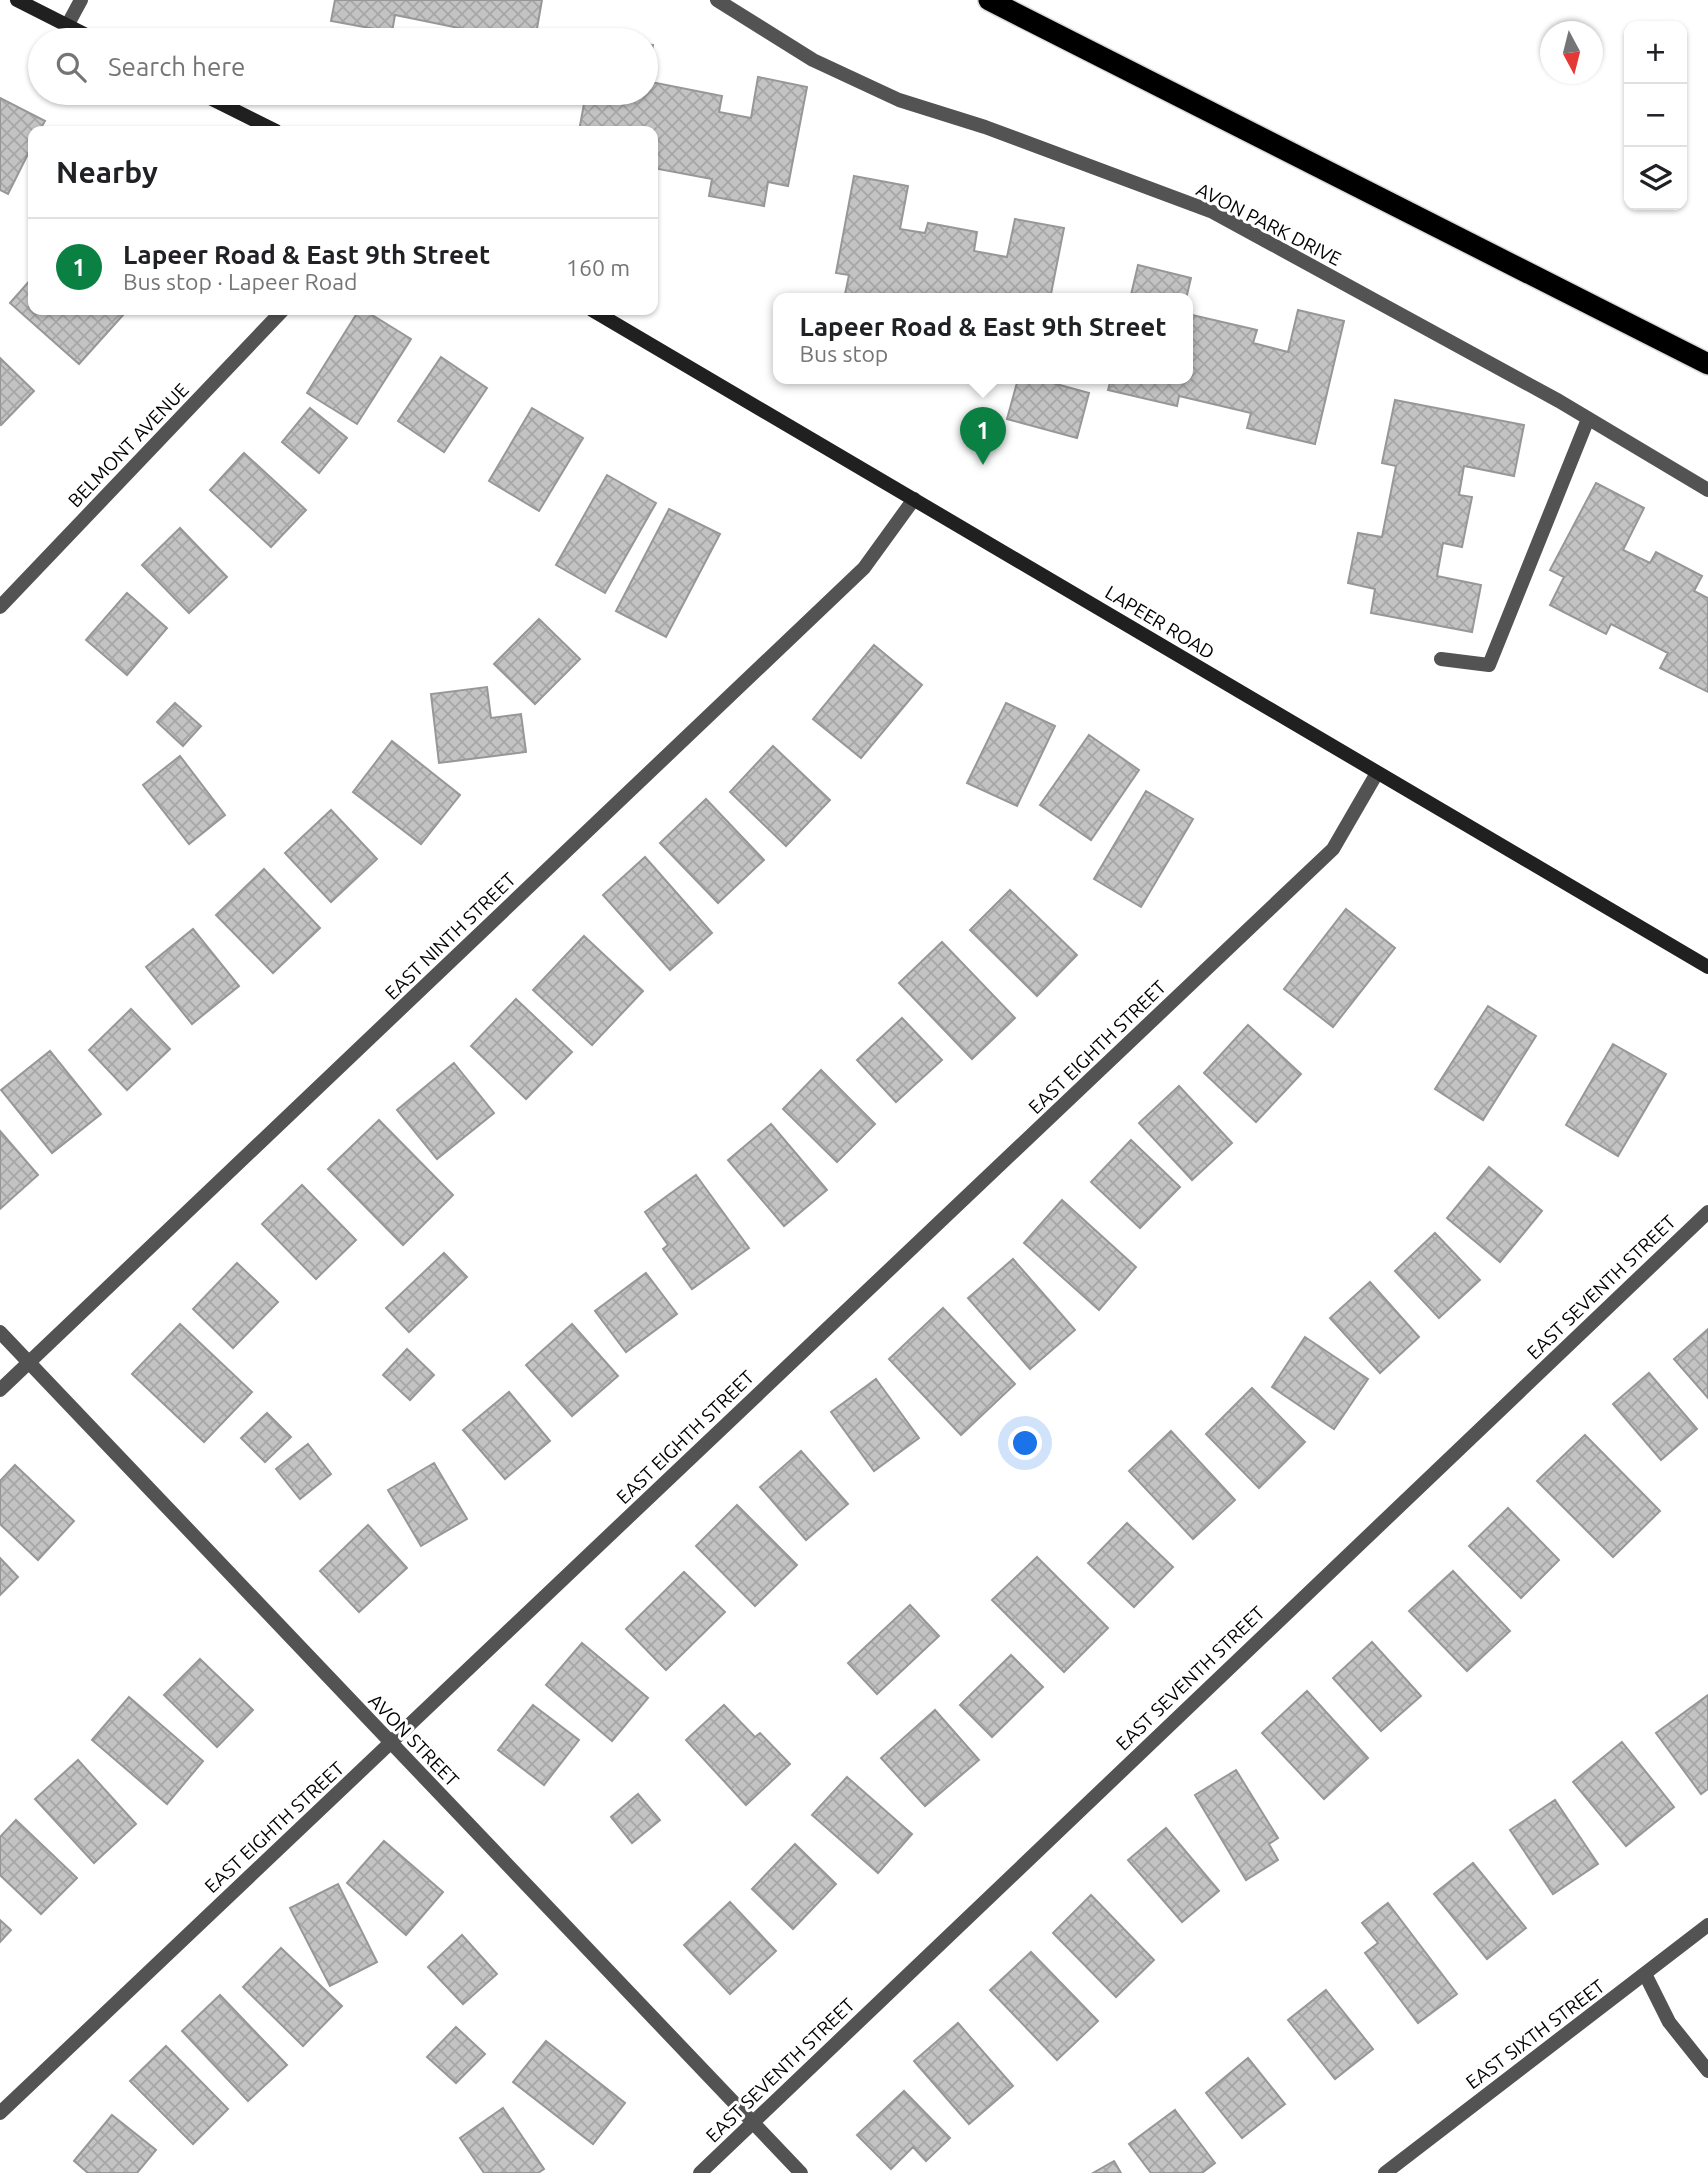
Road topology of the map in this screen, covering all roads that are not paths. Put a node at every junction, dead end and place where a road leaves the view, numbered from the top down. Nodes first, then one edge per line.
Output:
1 (17, 0) edge
2 (81, 0) edge
3 (718, 0) edge
4 (989, 0) edge
5 (67, 26) junction
6 (71, 28) edge
7 (224, 105) edge
8 (266, 126) edge
9 (278, 315) edge
10 (601, 315) edge
11 (1708, 364) edge
12 (1588, 419) junction
13 (1708, 490) edge
14 (914, 499) junction
15 (0, 607) edge
16 (1441, 659) dead end
17 (1377, 773) junction
18 (1708, 967) edge
19 (1708, 1212) edge
20 (0, 1332) edge
21 (29, 1363) junction
22 (0, 1390) edge
23 (391, 1743) junction
24 (1708, 1925) edge
25 (1644, 1974) junction
26 (1708, 2071) edge
27 (0, 2113) edge
28 (752, 2123) junction
29 (700, 2173) edge
30 (801, 2173) edge
31 (1385, 2173) edge

1 - 5 main road
2 - 5 street
3 - 12 street, AVON PARK DRIVE
4 - 11 highway
5 - 6 main road
7 - 8 main road
9 - 15 street, BELMONT AVENUE
10 - 14 main road, LAPEER ROAD
12 - 13 street, AVON PARK DRIVE
12 - 16 street
14 - 17 main road, LAPEER ROAD
14 - 21 street, EAST NINTH STREET
17 - 18 main road, LAPEER ROAD
17 - 23 street, EAST EIGHTH STREET
19 - 28 street, EAST SEVENTH STREET
20 - 21 street, AVON STREET
21 - 22 street, EAST NINTH STREET
21 - 23 street, AVON STREET
23 - 27 street, EAST EIGHTH STREET
23 - 28 street, AVON STREET
24 - 25 street, EAST SIXTH STREET
25 - 26 street
25 - 31 street, EAST SIXTH STREET
28 - 29 street, EAST SEVENTH STREET
28 - 30 street, AVON STREET

